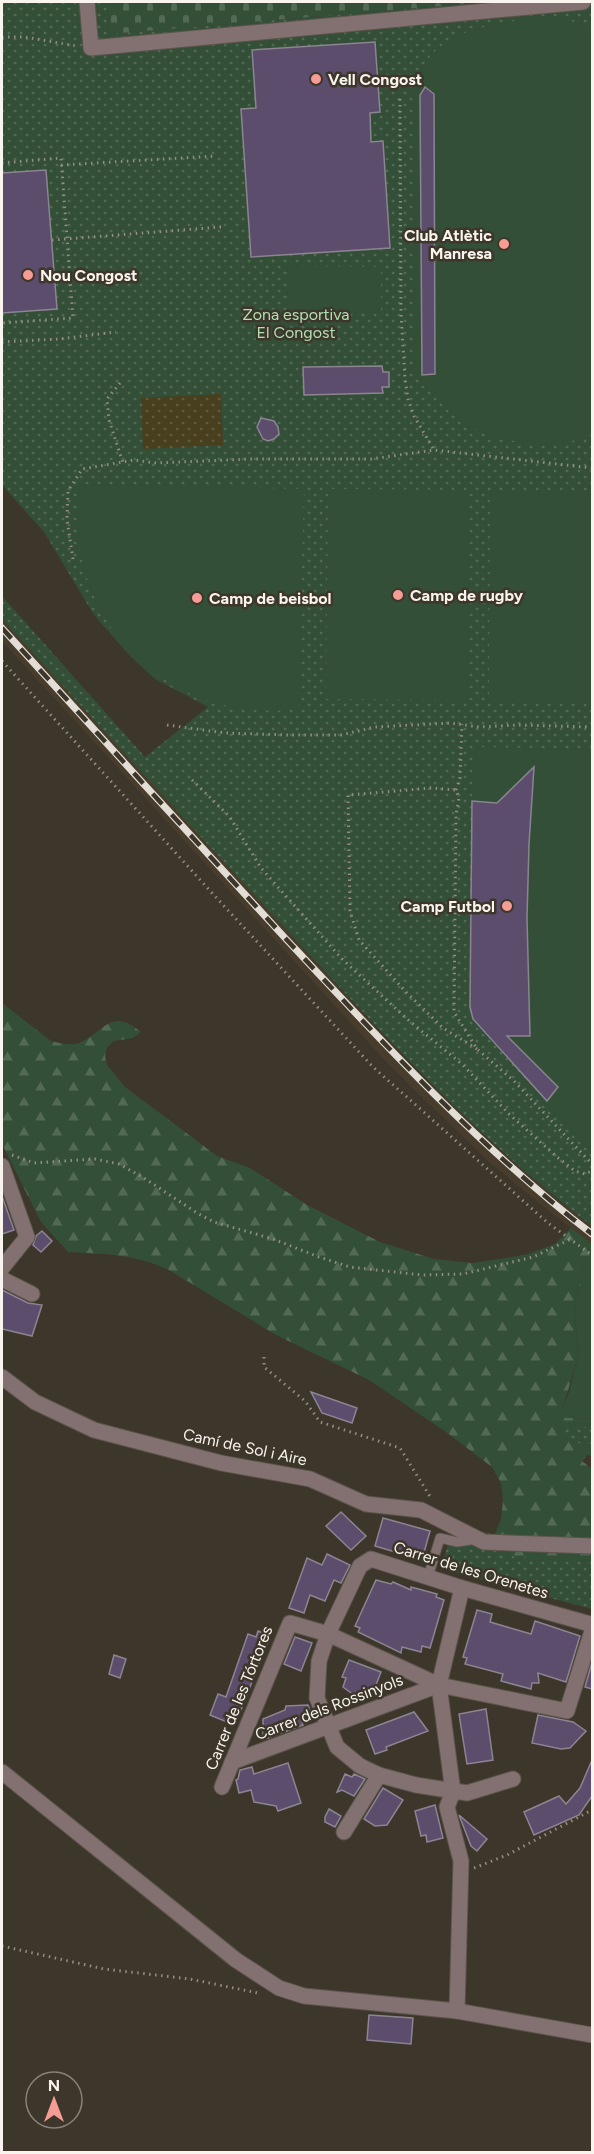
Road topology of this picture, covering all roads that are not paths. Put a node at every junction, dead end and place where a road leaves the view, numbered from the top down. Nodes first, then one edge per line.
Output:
1 (87, 2) edge
2 (583, 2) edge
3 (2, 1166) edge
4 (2, 1268) edge
5 (2, 1279) edge
6 (32, 1294) dead end
7 (2, 1377) edge
8 (479, 1539) junction
9 (592, 1546) edge
10 (428, 1577) junction
11 (462, 1588) junction
12 (592, 1630) edge
13 (328, 1634) junction
14 (439, 1685) junction
15 (328, 1726) junction
16 (232, 1762) junction
17 (2, 1772) edge
18 (379, 1775) junction
19 (513, 1779) dead end
20 (222, 1787) dead end
21 (453, 1792) junction
22 (344, 1832) dead end
23 (457, 2011) junction
24 (592, 2035) edge

1 - 2 street
3 - 4 street
5 - 6 street
7 - 8 street, Camí de Sol i Aire
8 - 9 street, Camí de Sol i Aire
8 - 10 lane
10 - 11 street, Carrer de les Orenetes
10 - 13 street, Carrer de les Orenetes
11 - 12 street, Carrer de les Orenetes
11 - 14 street
12 - 14 street, Carrer de les Orenetes
13 - 14 street
13 - 15 street, Carrer de les Orenetes
13 - 16 street, Carrer de les Tórtores
14 - 15 street, Carrer dels Rossinyols
14 - 21 street
15 - 16 street, Carrer dels Rossinyols
15 - 18 street, Carrer de les Orenetes
16 - 20 street, Carrer de les Tórtores
17 - 23 street
18 - 21 street, Carrer de les Orenetes
18 - 22 street
19 - 21 street, Carrer de les Orenetes
21 - 23 street
23 - 24 street

